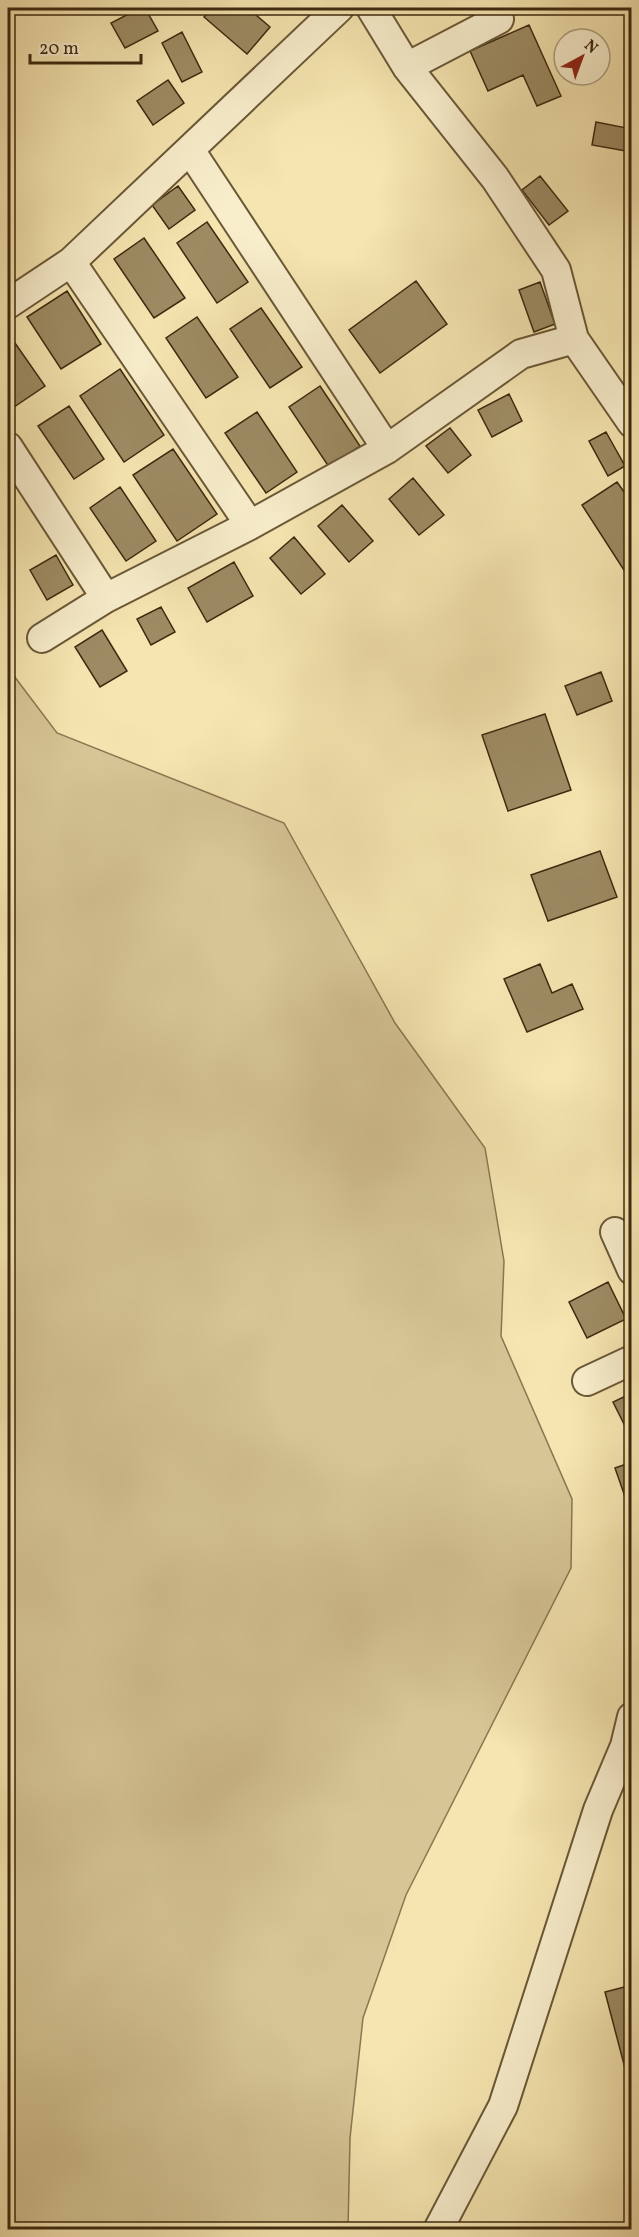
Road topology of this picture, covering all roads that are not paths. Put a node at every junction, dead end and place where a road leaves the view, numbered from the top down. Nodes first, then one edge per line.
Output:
1 (339, 8) edge
2 (371, 8) edge
3 (499, 19) dead end
4 (406, 67) junction
5 (190, 150) junction
6 (71, 262) junction
7 (8, 304) edge
8 (574, 339) junction
9 (632, 423) edge
10 (8, 447) edge
11 (387, 449) junction
12 (250, 525) junction
13 (106, 598) junction
14 (42, 638) dead end
15 (615, 1232) dead end
16 (632, 1270) edge
17 (632, 1360) edge
18 (587, 1381) dead end
19 (632, 1717) edge
20 (438, 2229) edge

1 - 5 street
2 - 4 street
3 - 4 street
4 - 8 street
5 - 6 street
5 - 11 street
6 - 7 street
6 - 12 street
8 - 9 street
8 - 11 street
10 - 13 street
11 - 12 street
12 - 13 street
13 - 14 street
15 - 16 street
17 - 18 street
19 - 20 street

